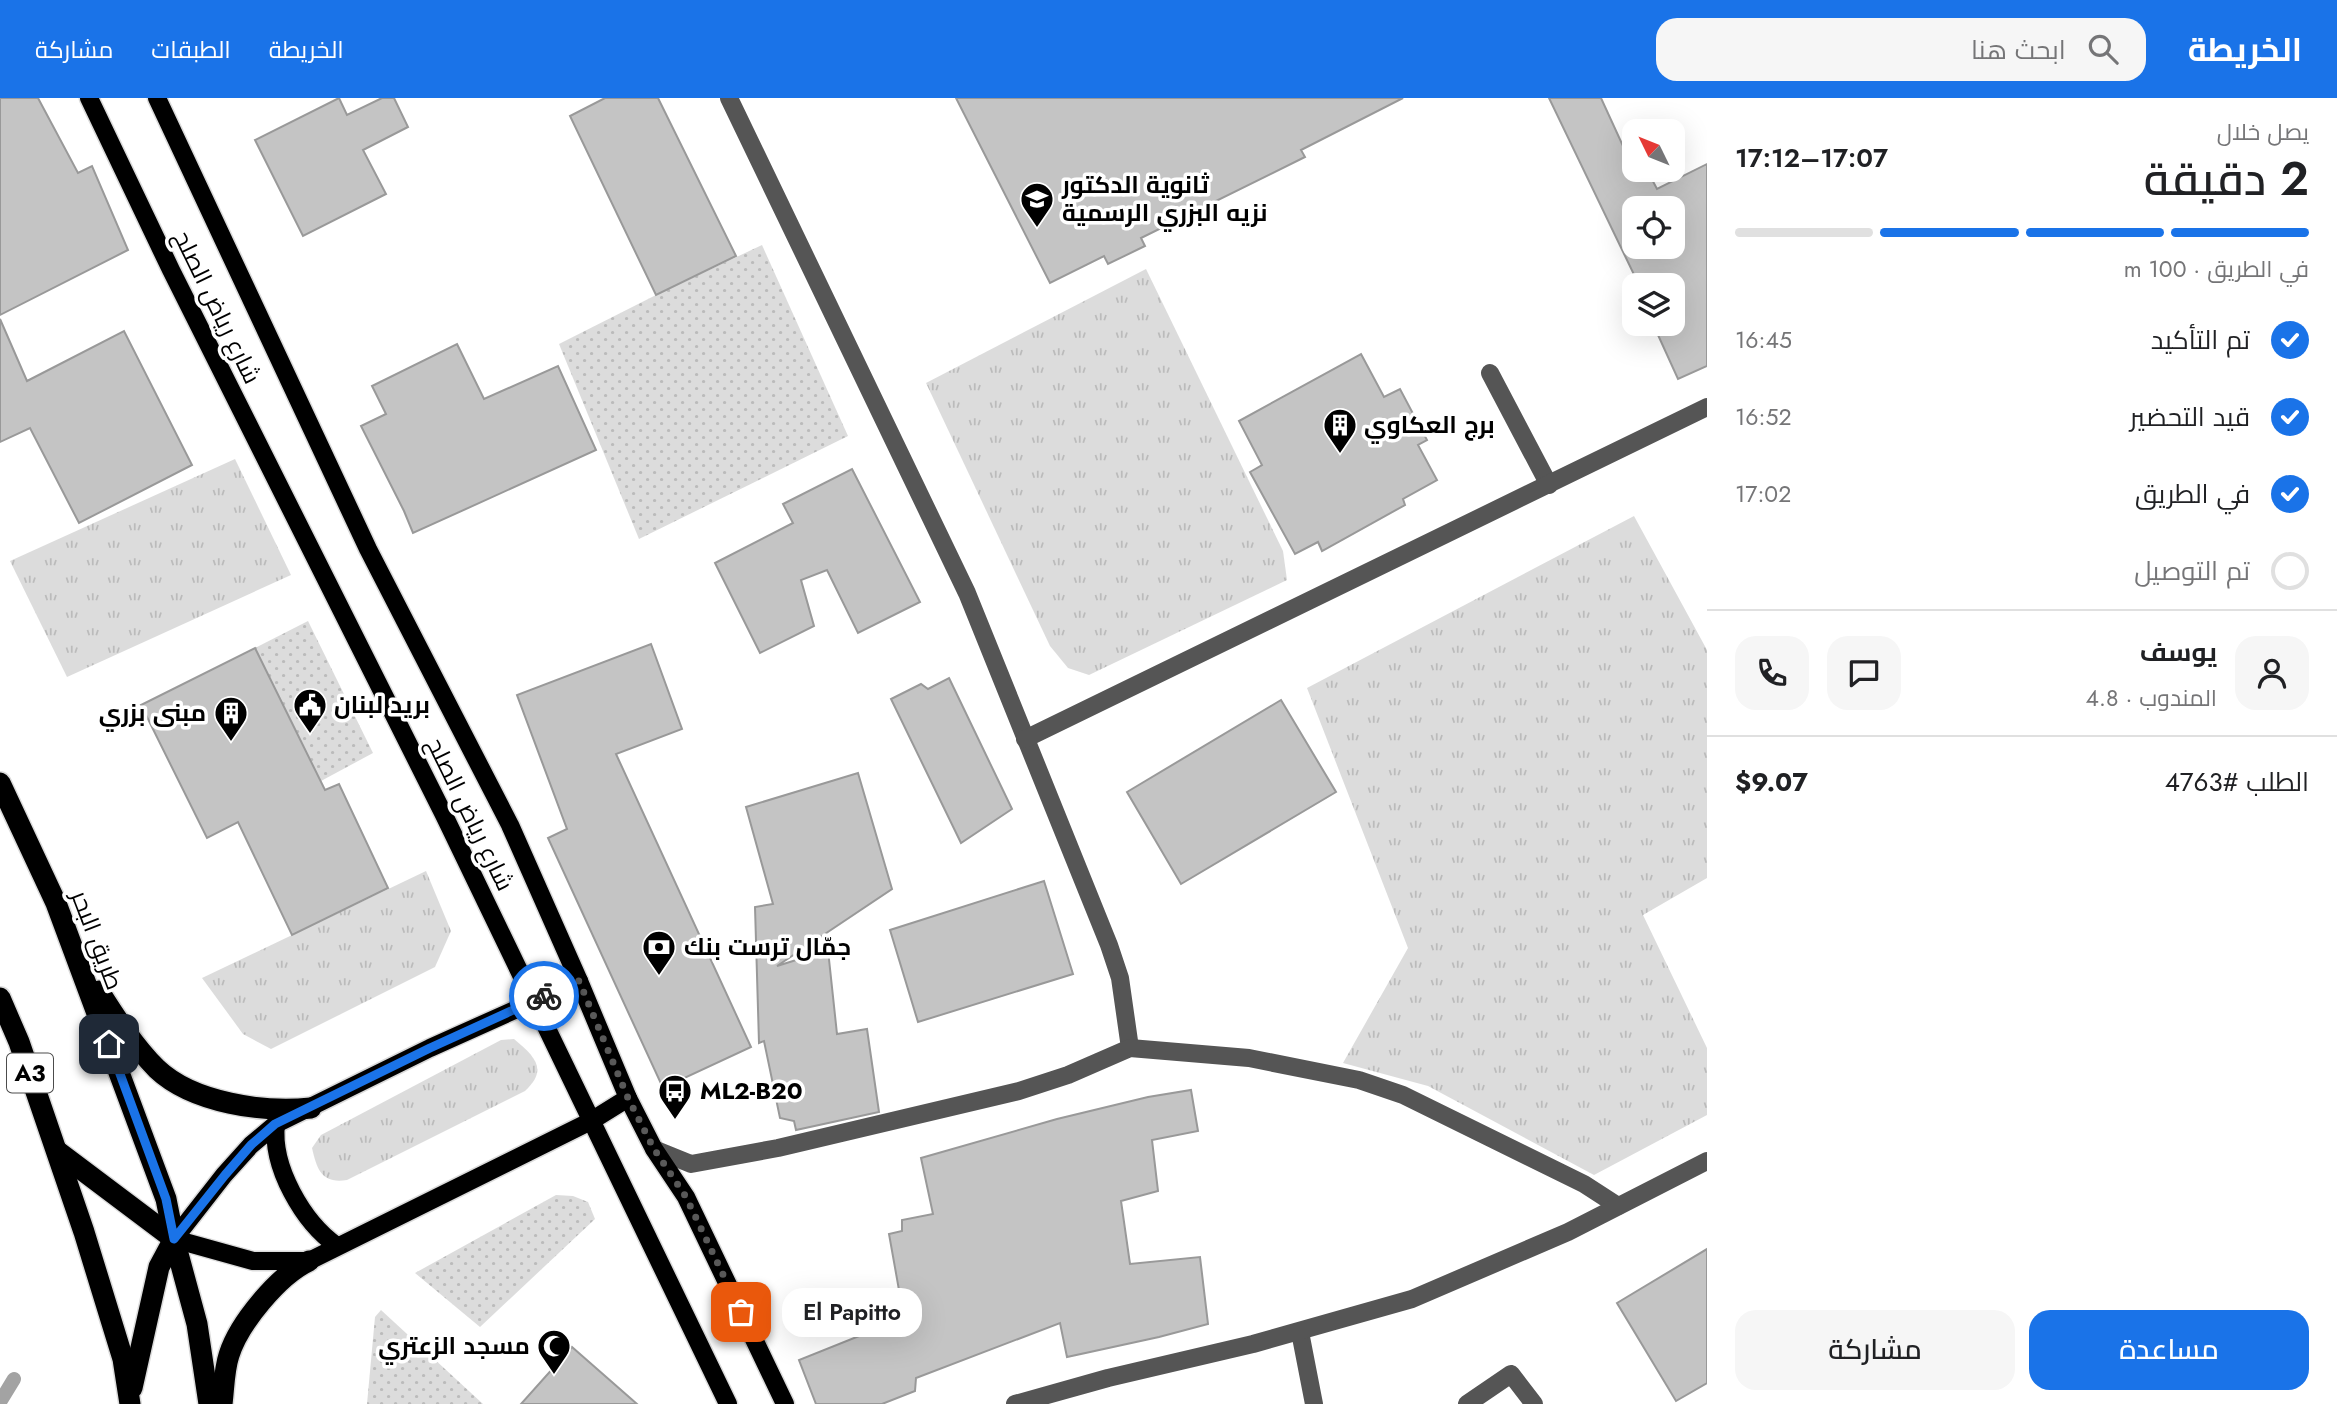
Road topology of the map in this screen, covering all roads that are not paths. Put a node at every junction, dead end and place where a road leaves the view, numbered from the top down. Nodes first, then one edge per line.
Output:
1 (89, 98) edge
2 (157, 98) edge
3 (729, 98) edge
4 (1490, 373) dead end
5 (1707, 407) edge
6 (1549, 485) junction
7 (1025, 739) junction
8 (0, 783) edge
9 (72, 946) junction
10 (579, 981) junction
11 (0, 998) edge
12 (533, 1000) junction
13 (1130, 1048) junction
14 (628, 1098) junction
15 (311, 1108) junction
16 (591, 1121) junction
17 (275, 1124) junction
18 (654, 1149) junction
19 (56, 1150) junction
20 (1707, 1161) edge
21 (1618, 1206) junction
22 (174, 1239) junction
23 (337, 1247) junction
24 (309, 1261) junction
25 (1300, 1332) junction
26 (130, 1402) edge
27 (209, 1404) edge
28 (222, 1404) edge
29 (728, 1404) edge
30 (785, 1404) edge
31 (1015, 1404) edge
32 (1314, 1404) edge
33 (1467, 1404) edge
34 (1534, 1404) edge

1 - 12 main road, شارع رياض الصلح
2 - 10 main road, شارع رياض الصلح
3 - 7 street
4 - 6 street
5 - 6 street
6 - 7 street
7 - 13 street
8 - 9 highway, طريق البحر
9 - 15 highway
9 - 22 highway, طريق البحر
10 - 12 main road
10 - 14 main road, شارع رياض الصلح
11 - 19 highway, A3
12 - 15 main road
12 - 16 main road, شارع رياض الصلح
13 - 18 street
13 - 21 street
14 - 16 main road
14 - 18 main road, شارع رياض الصلح
15 - 17 main road
16 - 23 main road
16 - 29 main road, شارع رياض الصلح
17 - 22 main road
17 - 23 main road
18 - 30 main road, شارع رياض الصلح
19 - 22 highway
19 - 26 highway, A3
20 - 21 street
21 - 25 street
22 - 24 main road
22 - 26 highway
22 - 27 highway, طريق البحر
23 - 24 main road
24 - 28 highway
25 - 31 street
25 - 32 street
33 - 34 street

